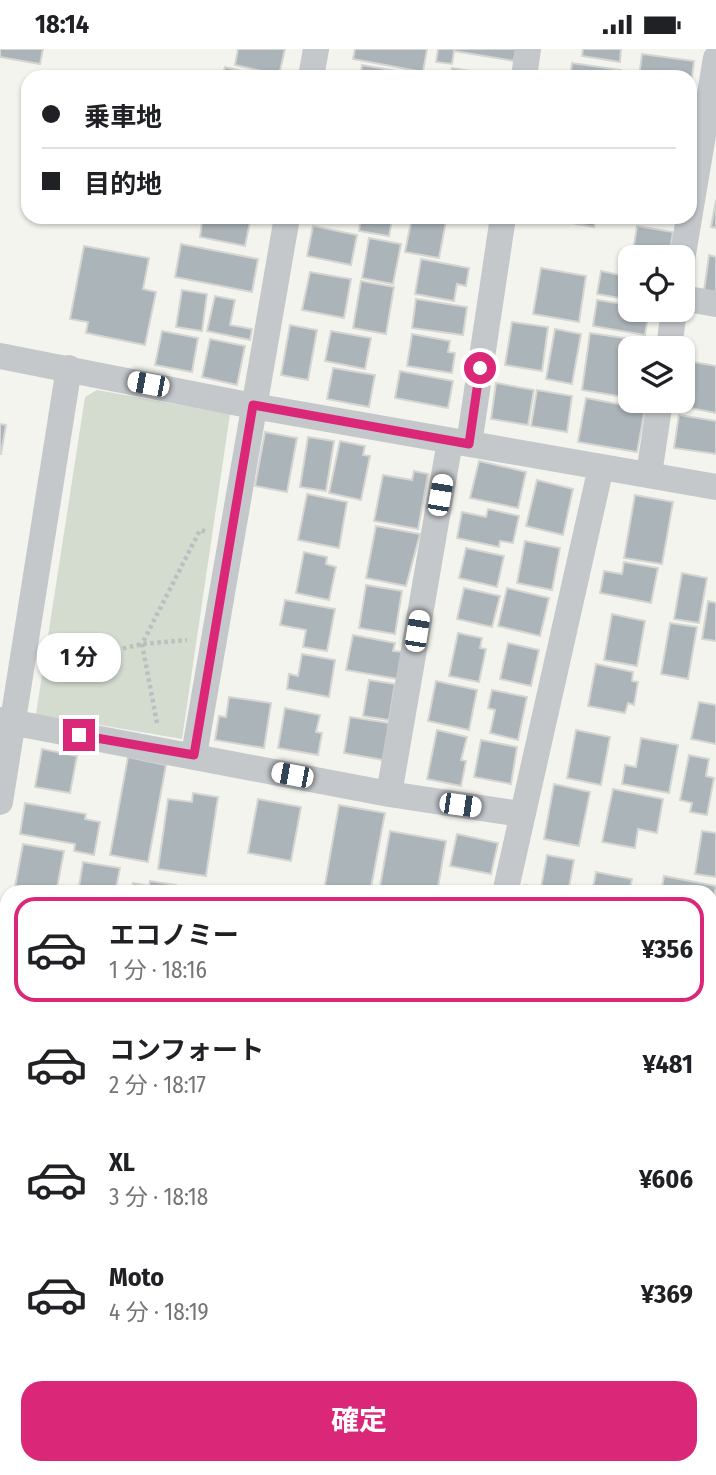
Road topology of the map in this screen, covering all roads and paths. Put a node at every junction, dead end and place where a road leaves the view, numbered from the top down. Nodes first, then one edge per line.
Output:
1 (316, 49) edge
2 (528, 49) edge
3 (716, 58) edge
4 (312, 70) edge
5 (525, 70) edge
6 (708, 152) edge
7 (697, 198) edge
8 (285, 224) edge
9 (502, 224) edge
10 (691, 224) edge
11 (686, 245) edge
12 (695, 300) edge
13 (716, 304) edge
14 (0, 356) edge
15 (69, 368) junction
16 (253, 405) junction
17 (658, 413) edge
18 (459, 442) junction
19 (601, 467) junction
20 (649, 474) junction
21 (716, 487) edge
22 (230, 539) junction
23 (214, 638) junction
24 (142, 643) junction
25 (37, 669) dead end
26 (7, 722) edge
27 (155, 748) junction
28 (194, 755) junction
29 (389, 794) junction
30 (0, 803) edge
31 (521, 814) junction
32 (507, 885) edge

1 - 4 street
2 - 5 street
3 - 6 street
6 - 7 street
8 - 16 street
9 - 18 street
10 - 11 street
12 - 13 street
14 - 15 street
15 - 16 street
15 - 26 street
16 - 18 street
16 - 22 street
17 - 20 street
18 - 19 street
18 - 29 street
19 - 20 street
19 - 31 street
20 - 21 street
22 - 23 street
22 - 24 path
23 - 24 path
23 - 28 street
24 - 25 path
24 - 27 path
26 - 27 street
26 - 30 street
27 - 28 street
28 - 29 street
29 - 31 street
31 - 32 street

